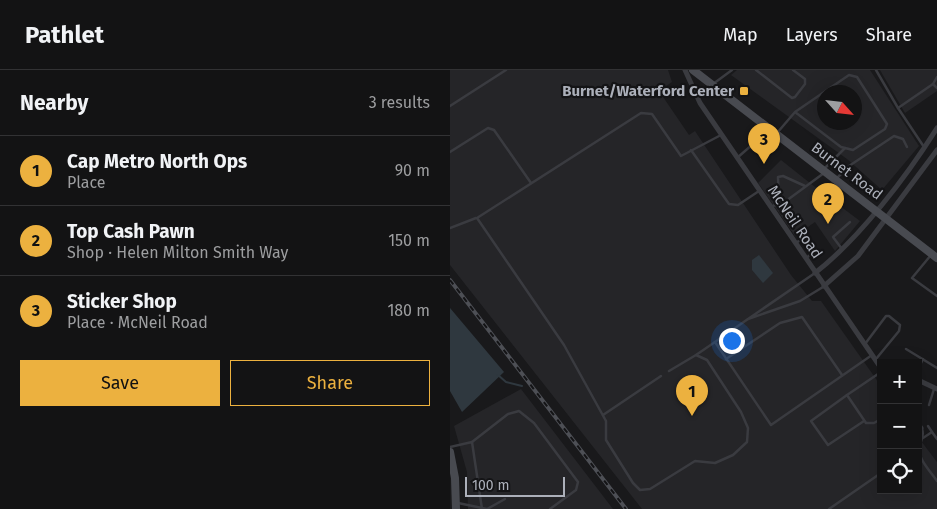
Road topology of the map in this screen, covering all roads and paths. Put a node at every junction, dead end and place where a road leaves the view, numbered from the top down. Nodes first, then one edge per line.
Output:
1 (506, 70) edge
2 (685, 70) edge
3 (693, 70) edge
4 (732, 70) edge
5 (756, 70) edge
6 (792, 70) edge
7 (876, 70) edge
8 (937, 77) edge
9 (711, 84) junction
10 (934, 84) junction
11 (937, 88) edge
12 (450, 106) edge
13 (898, 108) junction
14 (795, 112) junction
15 (937, 128) edge
16 (773, 132) junction
17 (721, 135) junction
18 (907, 147) dead end
19 (924, 147) junction
20 (845, 148) junction
21 (691, 150) junction
22 (937, 150) edge
23 (450, 152) edge
24 (736, 158) junction
25 (824, 171) junction
26 (836, 180) junction
27 (531, 184) junction
28 (805, 186) junction
29 (759, 191) junction
30 (779, 204) junction
31 (770, 207) junction
32 (876, 210) junction
33 (477, 218) junction
34 (886, 218) junction
35 (850, 222) dead end
36 (450, 228) edge
37 (794, 243) junction
38 (843, 250) junction
39 (934, 256) edge
40 (805, 259) junction
41 (814, 273) junction
42 (824, 286) junction
43 (937, 296) edge
44 (748, 319) junction
45 (714, 342) junction
46 (864, 345) junction
47 (906, 349) dead end
48 (696, 355) junction
49 (873, 358) junction
50 (726, 359) junction
51 (923, 359) joint
52 (877, 360) edge
53 (877, 363) edge
54 (937, 368) edge
55 (669, 371) dead end
56 (877, 375) edge
57 (661, 376) dead end
58 (842, 376) junction
59 (922, 382) edge
60 (936, 388) edge
61 (847, 395) junction
62 (929, 405) dead end
63 (603, 415) junction
64 (864, 421) junction
65 (877, 421) edge
66 (928, 426) dead end
67 (932, 432) junction
68 (922, 434) edge
69 (923, 438) joint
70 (937, 439) edge
71 (472, 442) junction
72 (450, 447) edge
73 (919, 449) edge
74 (450, 452) edge
75 (877, 476) edge
76 (937, 480) edge
77 (505, 498) dead end
78 (456, 506) edge
79 (482, 508) edge
80 (487, 509) edge
81 (550, 509) edge
82 (829, 509) edge

1 - 12 lane
2 - 17 street, McNeil Road
3 - 9 main road, Burnet Road
4 - 9 lane
5 - 6 lane
7 - 13 lane
8 - 10 lane
9 - 16 main road, Burnet Road
10 - 11 lane
10 - 13 lane
13 - 19 lane
14 - 16 lane
14 - 20 lane
14 - 20 lane
15 - 19 street
16 - 24 lane
16 - 25 main road, Burnet Road
17 - 21 lane
17 - 24 street, McNeil Road
18 - 26 lane
19 - 32 street
20 - 25 lane
21 - 27 lane
21 - 29 lane
22 - 34 street
23 - 27 lane
24 - 29 street, McNeil Road
25 - 26 main road, Burnet Road
25 - 28 lane
26 - 32 main road, Burnet Road
27 - 33 lane
28 - 30 lane
28 - 30 lane
29 - 31 street, McNeil Road
30 - 31 lane
31 - 37 street, McNeil Road
32 - 34 main road, Burnet Road
32 - 38 street
33 - 36 lane
33 - 63 lane
34 - 39 main road, Burnet Road
34 - 42 street
35 - 38 lane
37 - 40 street, McNeil Road
37 - 40 lane
38 - 41 street
39 - 43 lane
40 - 41 street, McNeil Road
41 - 42 street, McNeil Road
41 - 44 lane
42 - 44 lane
42 - 46 street, McNeil Road
44 - 45 lane
45 - 48 lane
45 - 50 lane
46 - 49 street, McNeil Road
46 - 49 lane
47 - 51 lane
48 - 55 lane
48 - 63 lane
49 - 52 street
49 - 53 street, McNeil Road
49 - 58 lane
50 - 58 lane
50 - 58 lane
51 - 54 lane
56 - 61 lane
57 - 63 lane
59 - 60 street
60 - 62 lane
61 - 64 lane
61 - 64 lane
64 - 65 lane
66 - 67 lane
67 - 69 lane
67 - 70 lane
68 - 69 lane
71 - 72 lane
71 - 79 lane
71 - 81 lane
73 - 76 lane
74 - 78 main road
75 - 82 lane
77 - 80 lane
78 - 79 lane
79 - 80 lane

